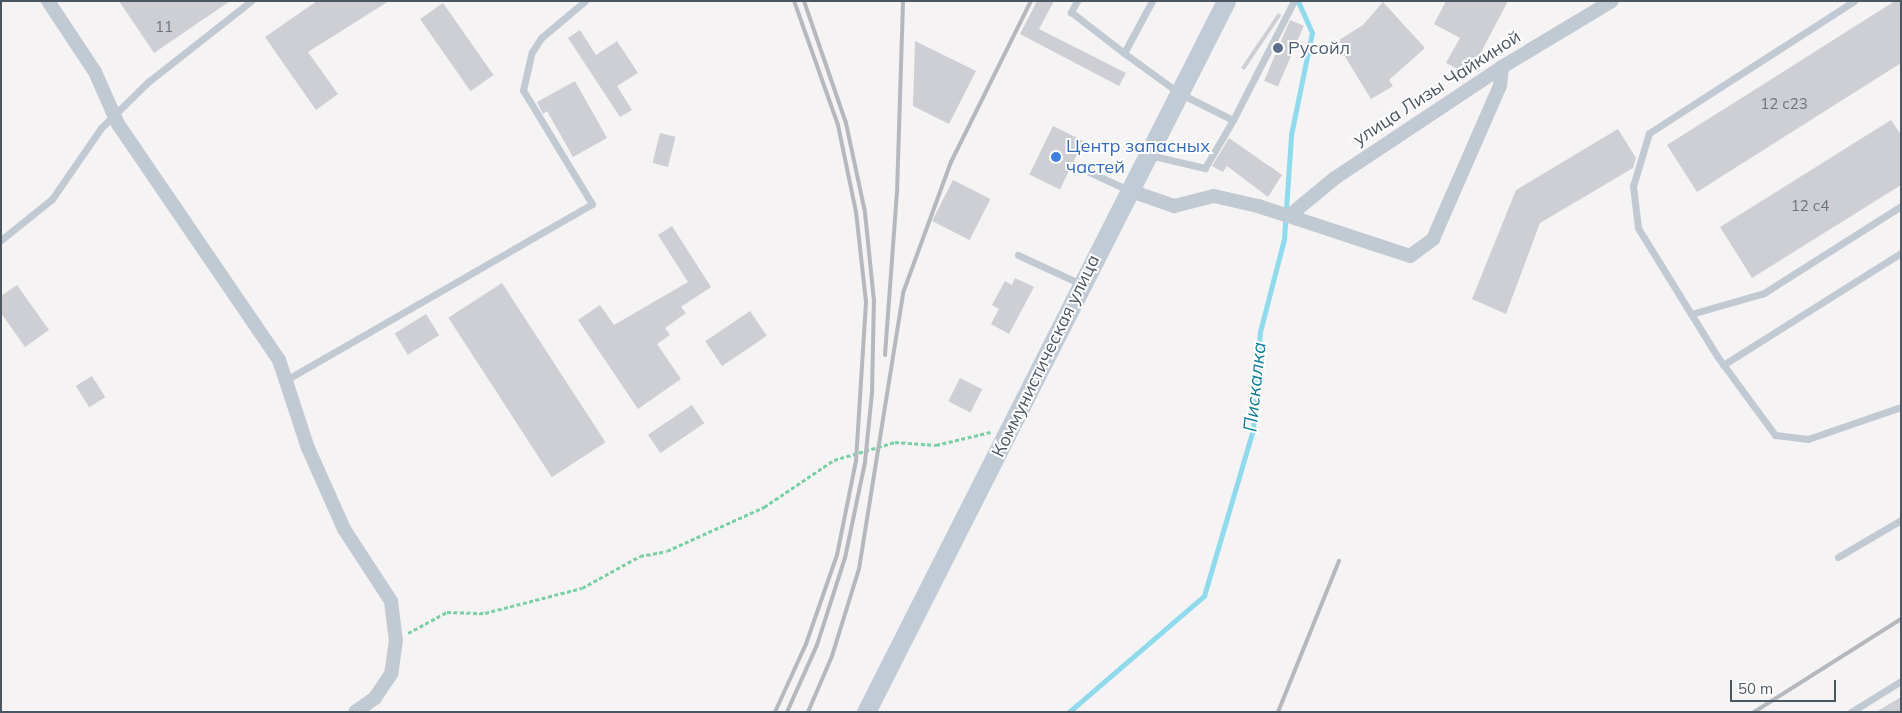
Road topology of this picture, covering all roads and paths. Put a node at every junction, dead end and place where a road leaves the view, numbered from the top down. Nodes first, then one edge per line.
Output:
1 (48, 1) edge
2 (251, 1) edge
3 (585, 1) edge
4 (1077, 1) edge
5 (1152, 1) edge
6 (1226, 1) edge
7 (1294, 1) edge
8 (1612, 1) edge
9 (1854, 1) edge
10 (1124, 53) junction
11 (1502, 67) junction
12 (1179, 93) junction
13 (115, 117) junction
14 (1233, 120) junction
15 (1147, 154) junction
16 (1086, 170) dead end
17 (1128, 190) junction
18 (1901, 206) edge
19 (1289, 216) junction
20 (1, 240) edge
21 (1901, 253) edge
22 (1018, 255) dead end
23 (1081, 285) junction
24 (1691, 314) junction
25 (1723, 365) junction
26 (286, 380) junction
27 (1901, 407) edge
28 (1012, 424) junction
29 (1901, 520) edge
30 (1838, 557) dead end
31 (396, 640) junction
32 (1901, 681) edge
33 (355, 712) edge
34 (866, 712) edge
35 (1851, 712) edge

1 - 13 street
2 - 13 lane
3 - 26 lane
4 - 10 lane
5 - 10 lane
6 - 12 main road, Коммунистическая улица
7 - 14 lane
8 - 11 street, улица Лизы Чайкиной
9 - 24 lane
10 - 12 lane
11 - 19 street, улица Лизы Чайкиной
11 - 19 street
12 - 14 lane
12 - 15 main road, Коммунистическая улица
13 - 20 lane
13 - 26 street
14 - 15 lane
15 - 17 main road, Коммунистическая улица
16 - 17 lane
17 - 19 street
17 - 23 main road, Коммунистическая улица
18 - 24 lane
21 - 25 lane
22 - 23 lane
23 - 28 main road, Коммунистическая улица
24 - 25 lane
25 - 27 lane
26 - 31 street
28 - 31 path
28 - 34 main road, Коммунистическая улица
29 - 30 lane
31 - 33 street
32 - 35 lane

